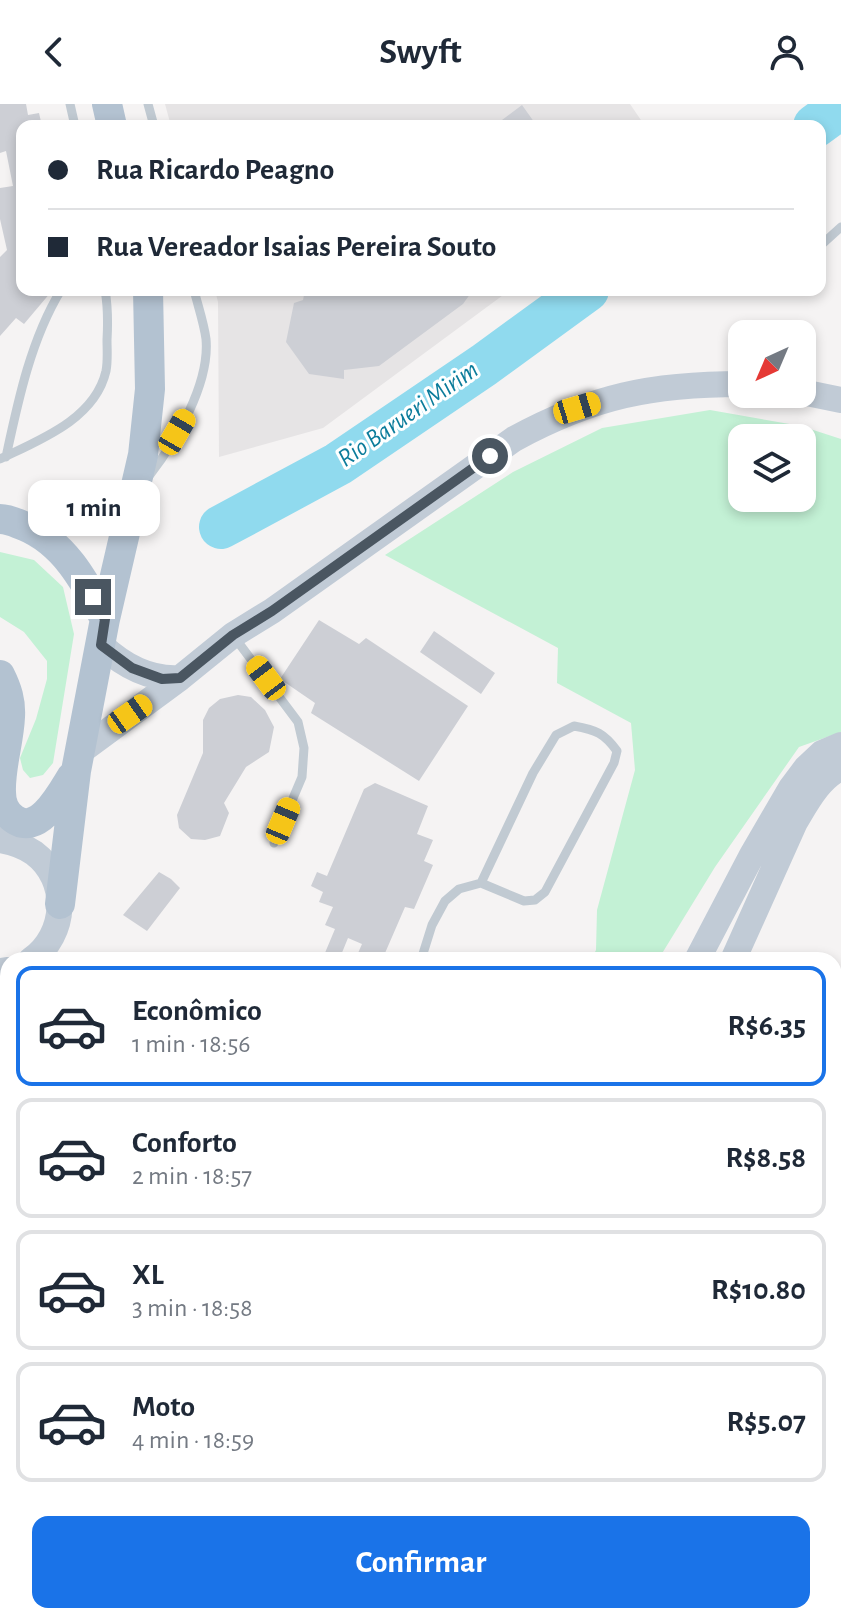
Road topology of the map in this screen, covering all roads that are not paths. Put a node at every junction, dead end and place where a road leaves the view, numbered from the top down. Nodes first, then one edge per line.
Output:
1 (57, 296) edge
2 (106, 296) edge
3 (148, 296) edge
4 (195, 296) edge
5 (728, 384) edge
6 (816, 395) edge
7 (841, 400) edge
8 (3, 458) edge
9 (0, 519) edge
10 (127, 526) junction
11 (103, 632) junction
12 (233, 635) junction
13 (0, 675) edge
14 (180, 678) junction
15 (841, 745) edge
16 (3, 751) edge
17 (78, 761) junction
18 (841, 768) edge
19 (0, 840) edge
20 (274, 843) dead end
21 (481, 883) junction
22 (60, 904) junction
23 (54, 952) edge
24 (424, 952) edge
25 (701, 952) edge
26 (737, 952) edge

1 - 8 lane
2 - 8 lane
3 - 10 main road
4 - 10 lane
5 - 12 street
6 - 7 street
9 - 11 main road
10 - 11 main road
11 - 14 street
11 - 17 main road
12 - 14 street
12 - 20 lane
13 - 16 main road
14 - 17 street
15 - 25 street
16 - 17 main road
17 - 22 main road
18 - 26 street
19 - 22 street
21 - 21 lane
21 - 24 lane
22 - 23 street

